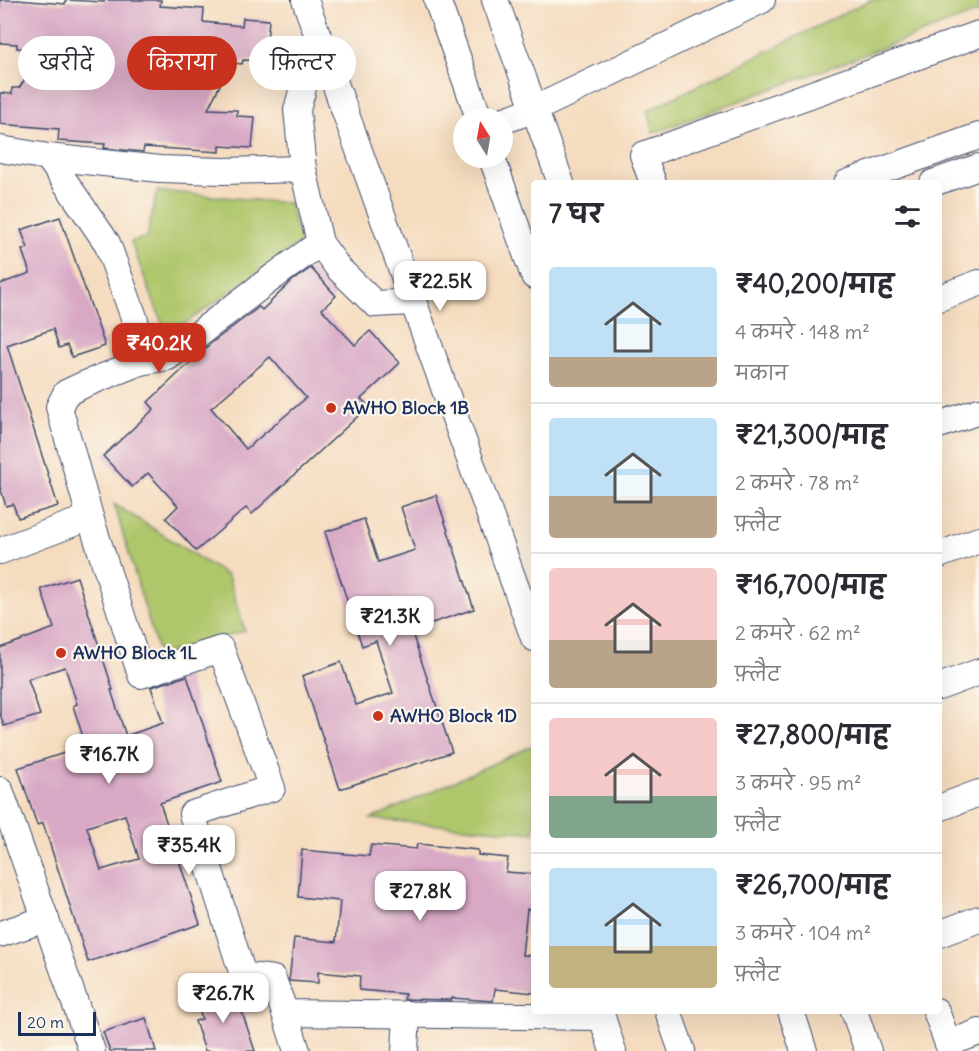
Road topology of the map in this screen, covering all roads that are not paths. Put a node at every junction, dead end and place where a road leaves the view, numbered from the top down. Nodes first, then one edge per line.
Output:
1 (305, 0) edge
2 (437, 0) edge
3 (495, 0) edge
4 (762, 0) edge
5 (979, 34) edge
6 (317, 36) edge
7 (302, 90) edge
8 (337, 90) edge
9 (475, 108) edge
10 (535, 109) junction
11 (513, 117) edge
12 (979, 136) edge
13 (0, 149) edge
14 (48, 157) junction
15 (979, 167) edge
16 (496, 168) edge
17 (303, 169) junction
18 (560, 180) edge
19 (652, 180) edge
20 (855, 180) edge
21 (942, 180) edge
22 (320, 243) junction
23 (531, 268) edge
24 (979, 284) edge
25 (942, 297) edge
26 (413, 302) junction
27 (140, 362) junction
28 (979, 411) edge
29 (942, 424) edge
30 (90, 517) junction
31 (979, 540) edge
32 (0, 551) edge
33 (942, 554) edge
34 (531, 630) edge
35 (979, 672) edge
36 (942, 686) edge
37 (0, 790) edge
38 (979, 793) edge
39 (942, 807) edge
40 (46, 919) junction
41 (979, 919) edge
42 (942, 933) edge
43 (0, 934) edge
44 (285, 1013) junction
45 (407, 1014) junction
46 (669, 1014) edge
47 (792, 1014) edge
48 (855, 1014) edge
49 (937, 1014) edge
50 (979, 1032) edge
51 (92, 1051) edge
52 (297, 1051) edge
53 (405, 1051) edge
54 (613, 1051) edge
55 (682, 1051) edge
56 (804, 1051) edge
57 (868, 1051) edge

1 - 6 street
2 - 9 street
3 - 10 street
4 - 10 street
5 - 19 street
7 - 17 street
8 - 26 street
10 - 11 street
10 - 18 street
12 - 20 street
13 - 14 street
14 - 17 street
14 - 27 street
15 - 21 street
16 - 23 street
17 - 22 street
22 - 26 street
22 - 27 street
24 - 25 street
26 - 34 street
27 - 30 street
28 - 29 street
30 - 32 street
30 - 44 street
31 - 33 street
35 - 36 street
37 - 40 street
38 - 39 street
40 - 43 street
40 - 51 street
41 - 42 street
44 - 45 street
44 - 52 street
45 - 53 street
45 - 54 street
46 - 55 street
47 - 56 street
48 - 57 street
49 - 50 street

